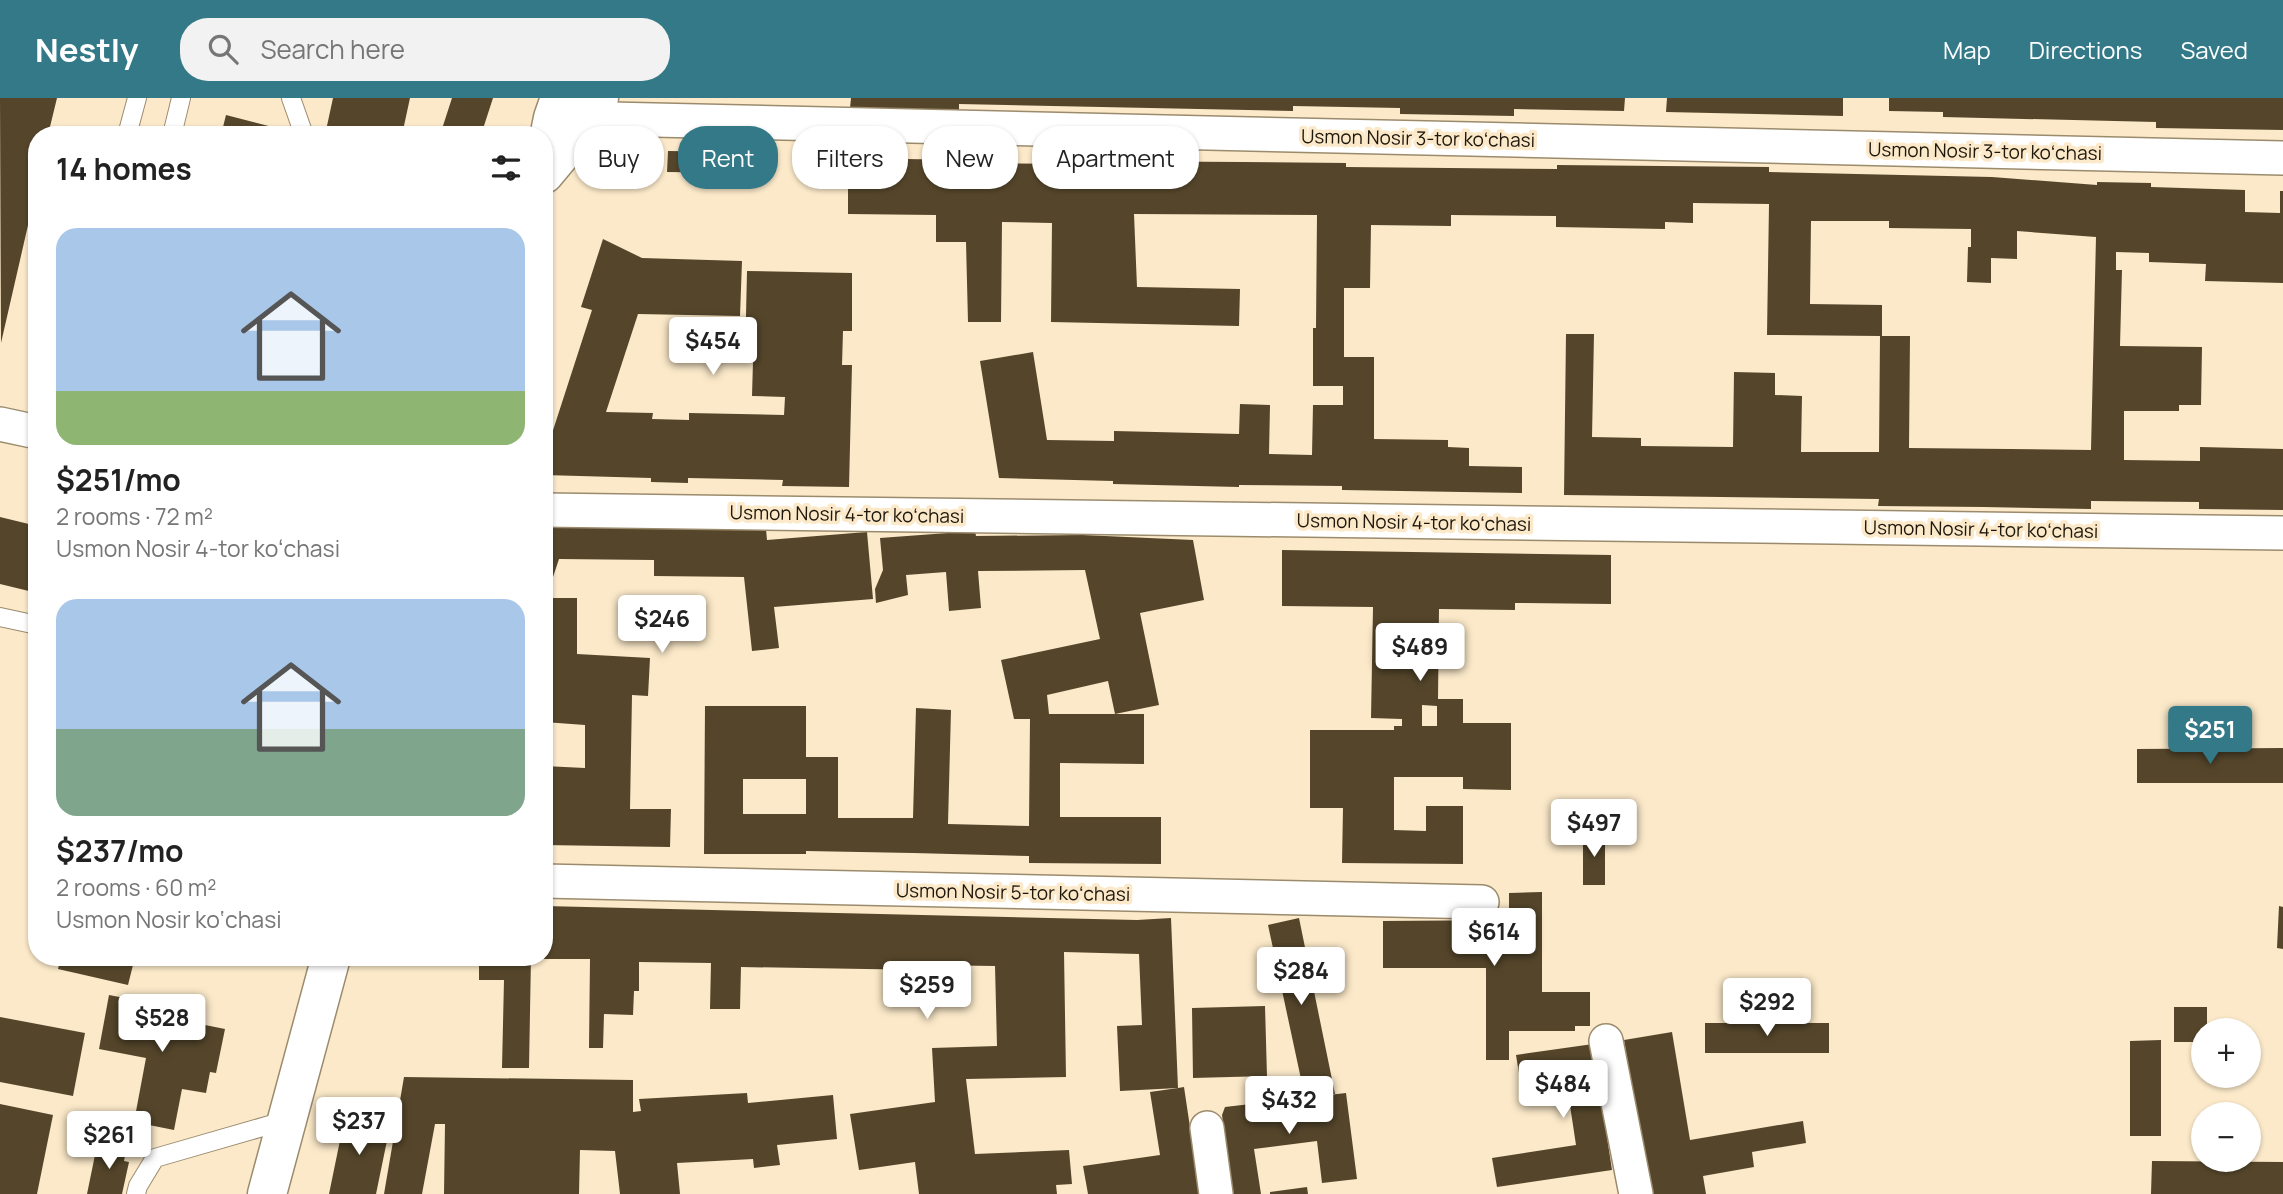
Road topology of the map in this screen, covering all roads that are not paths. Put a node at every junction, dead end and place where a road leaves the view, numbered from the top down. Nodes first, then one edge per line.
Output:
1 (137, 98) edge
2 (181, 98) edge
3 (291, 98) edge
4 (576, 108) edge
5 (129, 126) edge
6 (174, 126) edge
7 (301, 126) edge
8 (553, 147) edge
9 (553, 155) edge
10 (2283, 158) edge
11 (0, 424) edge
12 (28, 430) edge
13 (553, 510) edge
14 (2283, 533) edge
15 (0, 617) edge
16 (28, 623) edge
17 (553, 881) edge
18 (1482, 902) dead end
19 (329, 966) edge
20 (1606, 1041) dead end
21 (287, 1120) junction
22 (1207, 1128) dead end
23 (136, 1194) edge
24 (267, 1194) edge
25 (1216, 1194) edge
26 (1636, 1194) edge

1 - 5 lane
2 - 6 lane
3 - 7 lane
4 - 8 main road
4 - 9 main road
4 - 10 street, Usmon Nosir 3-tor koʻchasi
11 - 12 street
13 - 14 street, Usmon Nosir 4-tor koʻchasi
15 - 16 lane
17 - 18 street, Usmon Nosir 5-tor koʻchasi
19 - 21 main road
20 - 26 street
21 - 23 lane
21 - 24 main road
22 - 25 street

